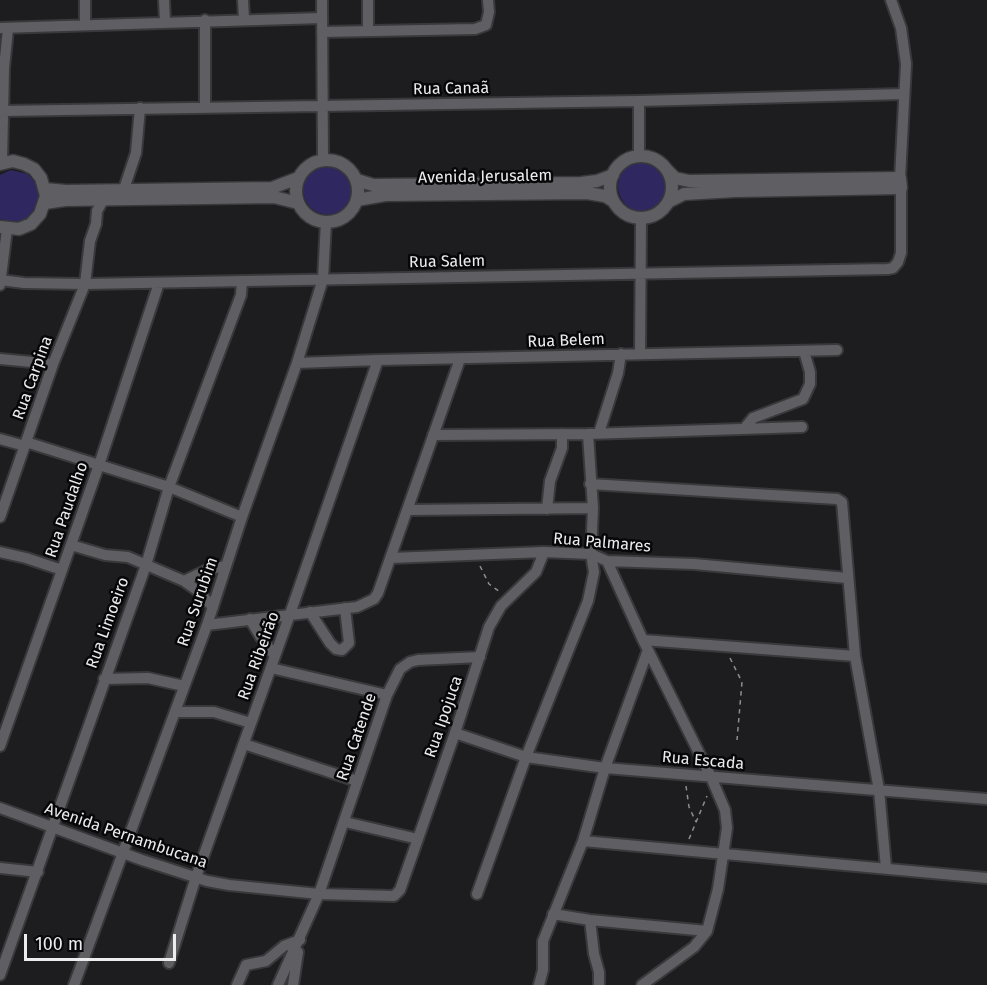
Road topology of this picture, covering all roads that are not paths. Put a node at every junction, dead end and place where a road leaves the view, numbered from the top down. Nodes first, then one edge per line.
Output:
1 (85, 0) edge
2 (164, 0) edge
3 (243, 0) edge
4 (322, 0) edge
5 (368, 0) edge
6 (488, 0) edge
7 (891, 0) edge
8 (322, 18) junction
9 (244, 19) junction
10 (205, 20) junction
11 (165, 21) junction
12 (85, 25) junction
13 (4, 28) edge
14 (368, 31) junction
15 (322, 32) junction
16 (903, 94) junction
17 (639, 100) junction
18 (321, 106) junction
19 (205, 107) junction
20 (140, 108) junction
21 (2, 111) edge
22 (639, 155) junction
23 (323, 159) junction
24 (1, 163) edge
25 (667, 170) junction
26 (613, 175) junction
27 (298, 178) junction
28 (357, 180) junction
29 (900, 183) junction
30 (534, 188) junction
31 (45, 189) junction
32 (434, 189) junction
33 (222, 193) junction
34 (122, 195) junction
35 (103, 200) junction
36 (357, 200) junction
37 (613, 201) junction
38 (45, 202) junction
39 (668, 202) junction
40 (298, 203) junction
41 (641, 219) junction
42 (326, 222) junction
43 (3, 228) edge
44 (639, 275) junction
45 (323, 279) junction
46 (242, 281) junction
47 (1, 282) edge
48 (159, 283) junction
49 (85, 284) junction
50 (804, 351) junction
51 (837, 351) dead end
52 (621, 354) junction
53 (640, 354) junction
54 (0, 358) edge
55 (460, 359) junction
56 (378, 360) junction
57 (297, 363) junction
58 (53, 364) junction
59 (802, 427) dead end
60 (744, 429) junction
61 (594, 433) junction
62 (561, 434) junction
63 (433, 435) junction
64 (0, 440) edge
65 (25, 444) junction
66 (99, 465) junction
67 (590, 484) junction
68 (169, 487) junction
69 (592, 508) junction
70 (547, 509) junction
71 (408, 510) junction
72 (0, 516) edge
73 (242, 517) junction
74 (70, 545) junction
75 (0, 552) edge
76 (544, 552) junction
77 (591, 554) junction
78 (391, 558) junction
79 (607, 561) junction
80 (146, 565) junction
81 (226, 566) junction
82 (62, 570) junction
83 (847, 578) junction
84 (184, 581) junction
85 (213, 607) junction
86 (345, 608) junction
87 (310, 612) junction
88 (290, 614) junction
89 (250, 619) junction
90 (207, 625) junction
91 (645, 645) junction
92 (275, 656) junction
93 (855, 656) junction
94 (480, 657) junction
95 (271, 668) junction
96 (104, 678) junction
97 (184, 686) junction
98 (387, 695) junction
99 (175, 712) junction
100 (251, 723) junction
101 (455, 733) junction
102 (244, 744) junction
103 (0, 746) edge
104 (526, 757) junction
105 (605, 768) junction
106 (712, 779) junction
107 (357, 781) junction
108 (879, 790) junction
109 (987, 799) edge
110 (0, 808) edge
111 (345, 822) junction
112 (53, 826) junction
113 (418, 839) junction
114 (583, 841) junction
115 (124, 854) junction
116 (724, 854) junction
117 (0, 868) edge
118 (886, 868) junction
119 (38, 872) junction
120 (196, 878) junction
121 (987, 878) edge
122 (319, 894) junction
123 (477, 894) dead end
124 (388, 897) joint
125 (553, 914) junction
126 (590, 920) junction
127 (707, 931) junction
128 (300, 940) junction
129 (169, 963) dead end
130 (0, 975) edge
131 (74, 985) edge
132 (237, 985) edge
133 (278, 985) edge
134 (293, 985) edge
135 (539, 985) edge
136 (599, 985) edge
137 (642, 985) edge

1 - 12 street
2 - 11 street
3 - 9 street
4 - 8 street
5 - 14 street
6 - 14 street
7 - 16 street
8 - 9 street
8 - 15 street
9 - 10 street
10 - 11 street
10 - 19 street
11 - 12 street
12 - 13 street
13 - 21 street
14 - 15 street
15 - 18 street
16 - 17 street, Rua Canaã
16 - 29 street
17 - 18 street, Rua Canaã
17 - 22 street
18 - 19 street, Rua Canaã
18 - 23 street
19 - 20 street, Rua Canaã
20 - 21 street, Rua Canaã
20 - 34 street
21 - 24 street
22 - 25 street
22 - 26 street, Avenida Jerusalem
23 - 27 street
23 - 28 street
24 - 31 street
25 - 29 street
25 - 39 street
26 - 30 street, Avenida Jerusalem
26 - 37 street
27 - 33 street
27 - 40 street
28 - 32 street, Avenida Jerusalem
28 - 36 street
29 - 39 street
29 - 44 street, Rua Salem
30 - 32 street, Avenida Jerusalem
30 - 37 street, Avenida Jerusalem
31 - 34 street
31 - 38 street
32 - 36 street, Avenida Jerusalem
33 - 34 street
33 - 40 street
34 - 35 street
35 - 38 street
35 - 49 street, Rua Carpina
36 - 42 street
37 - 41 street, Avenida Jerusalem
38 - 43 street
39 - 41 street
40 - 42 street
41 - 44 street
42 - 45 street, Rua Surubim
43 - 47 street
44 - 45 street, Rua Salem
44 - 53 street
45 - 46 street, Rua Salem
45 - 57 street, Rua Surubim
46 - 48 street, Rua Salem
46 - 68 street, Rua Limoeiro
47 - 49 street, Rua Salem
48 - 49 street, Rua Salem
48 - 66 street, Rua Paudalho
49 - 58 street, Rua Carpina
50 - 51 street, Rua Belem
50 - 53 street, Rua Belem
50 - 60 street
52 - 53 street, Rua Belem
52 - 55 street, Rua Belem
52 - 61 street
54 - 58 street
55 - 56 street, Rua Belem
55 - 63 street
56 - 57 street, Rua Belem
56 - 88 street, Rua Ribeirão
57 - 73 street, Rua Surubim
58 - 65 street, Rua Carpina
59 - 60 street
60 - 61 street
61 - 62 street
61 - 67 street
62 - 63 street
62 - 70 street
63 - 71 street
64 - 65 street
65 - 66 street
65 - 72 street, Rua Carpina
66 - 68 street
66 - 74 street, Rua Paudalho
67 - 69 street
67 - 83 street
68 - 73 street
68 - 80 street, Rua Limoeiro
69 - 70 street
69 - 77 street
70 - 71 street
71 - 78 street
73 - 81 street, Rua Surubim
74 - 80 street
74 - 82 street, Rua Paudalho
75 - 82 street
76 - 77 street, Rua Palmares
76 - 78 street, Rua Palmares
76 - 94 street, Rua Ipojuca
77 - 79 street, Rua Palmares
77 - 104 street
78 - 86 street
79 - 83 street, Rua Palmares
79 - 91 street
80 - 84 street
80 - 96 street, Rua Limoeiro
81 - 84 street
81 - 85 street, Rua Surubim
82 - 103 street, Rua Paudalho
83 - 93 street
84 - 85 street
85 - 90 street, Rua Surubim
86 - 87 street
86 - 87 street
87 - 88 street
88 - 89 street
88 - 92 street, Rua Ribeirão
89 - 90 street
89 - 92 street
90 - 97 street, Rua Surubim
91 - 93 street
91 - 105 street
91 - 106 street
92 - 95 street, Rua Ribeirão
93 - 108 street
94 - 98 street, Rua Catende
94 - 101 street, Rua Ipojuca
95 - 98 street
95 - 100 street, Rua Ribeirão
96 - 97 street
96 - 112 street, Rua Limoeiro
97 - 99 street, Rua Surubim
98 - 107 street, Rua Catende
99 - 100 street
99 - 115 street, Rua Surubim
100 - 102 street, Rua Ribeirão
101 - 104 street, Rua Escada
101 - 113 street, Rua Ipojuca
102 - 107 street
102 - 120 street, Rua Ribeirão
104 - 105 street, Rua Escada
104 - 123 street
105 - 106 street, Rua Escada
105 - 114 street
106 - 108 street, Rua Escada
106 - 116 street
107 - 111 street, Rua Catende
108 - 109 street, Rua Escada
108 - 118 street
110 - 112 street, Avenida Pernambucana
111 - 113 street
111 - 122 street, Rua Catende
112 - 115 street, Avenida Pernambucana
112 - 119 street, Rua Limoeiro
113 - 124 street, Rua Ipojuca
114 - 116 street
114 - 125 street
115 - 120 street, Avenida Pernambucana
115 - 131 street, Rua Surubim
116 - 118 street
116 - 127 street
117 - 119 street
118 - 121 street
119 - 130 street, Rua Limoeiro
120 - 122 street, Avenida Pernambucana
120 - 129 street, Rua Ribeirão
122 - 124 street, Avenida Pernambucana
122 - 128 street, Rua Catende
125 - 126 street
125 - 135 street
126 - 127 street
126 - 136 street
127 - 137 street
128 - 132 street
128 - 133 street
128 - 134 street

